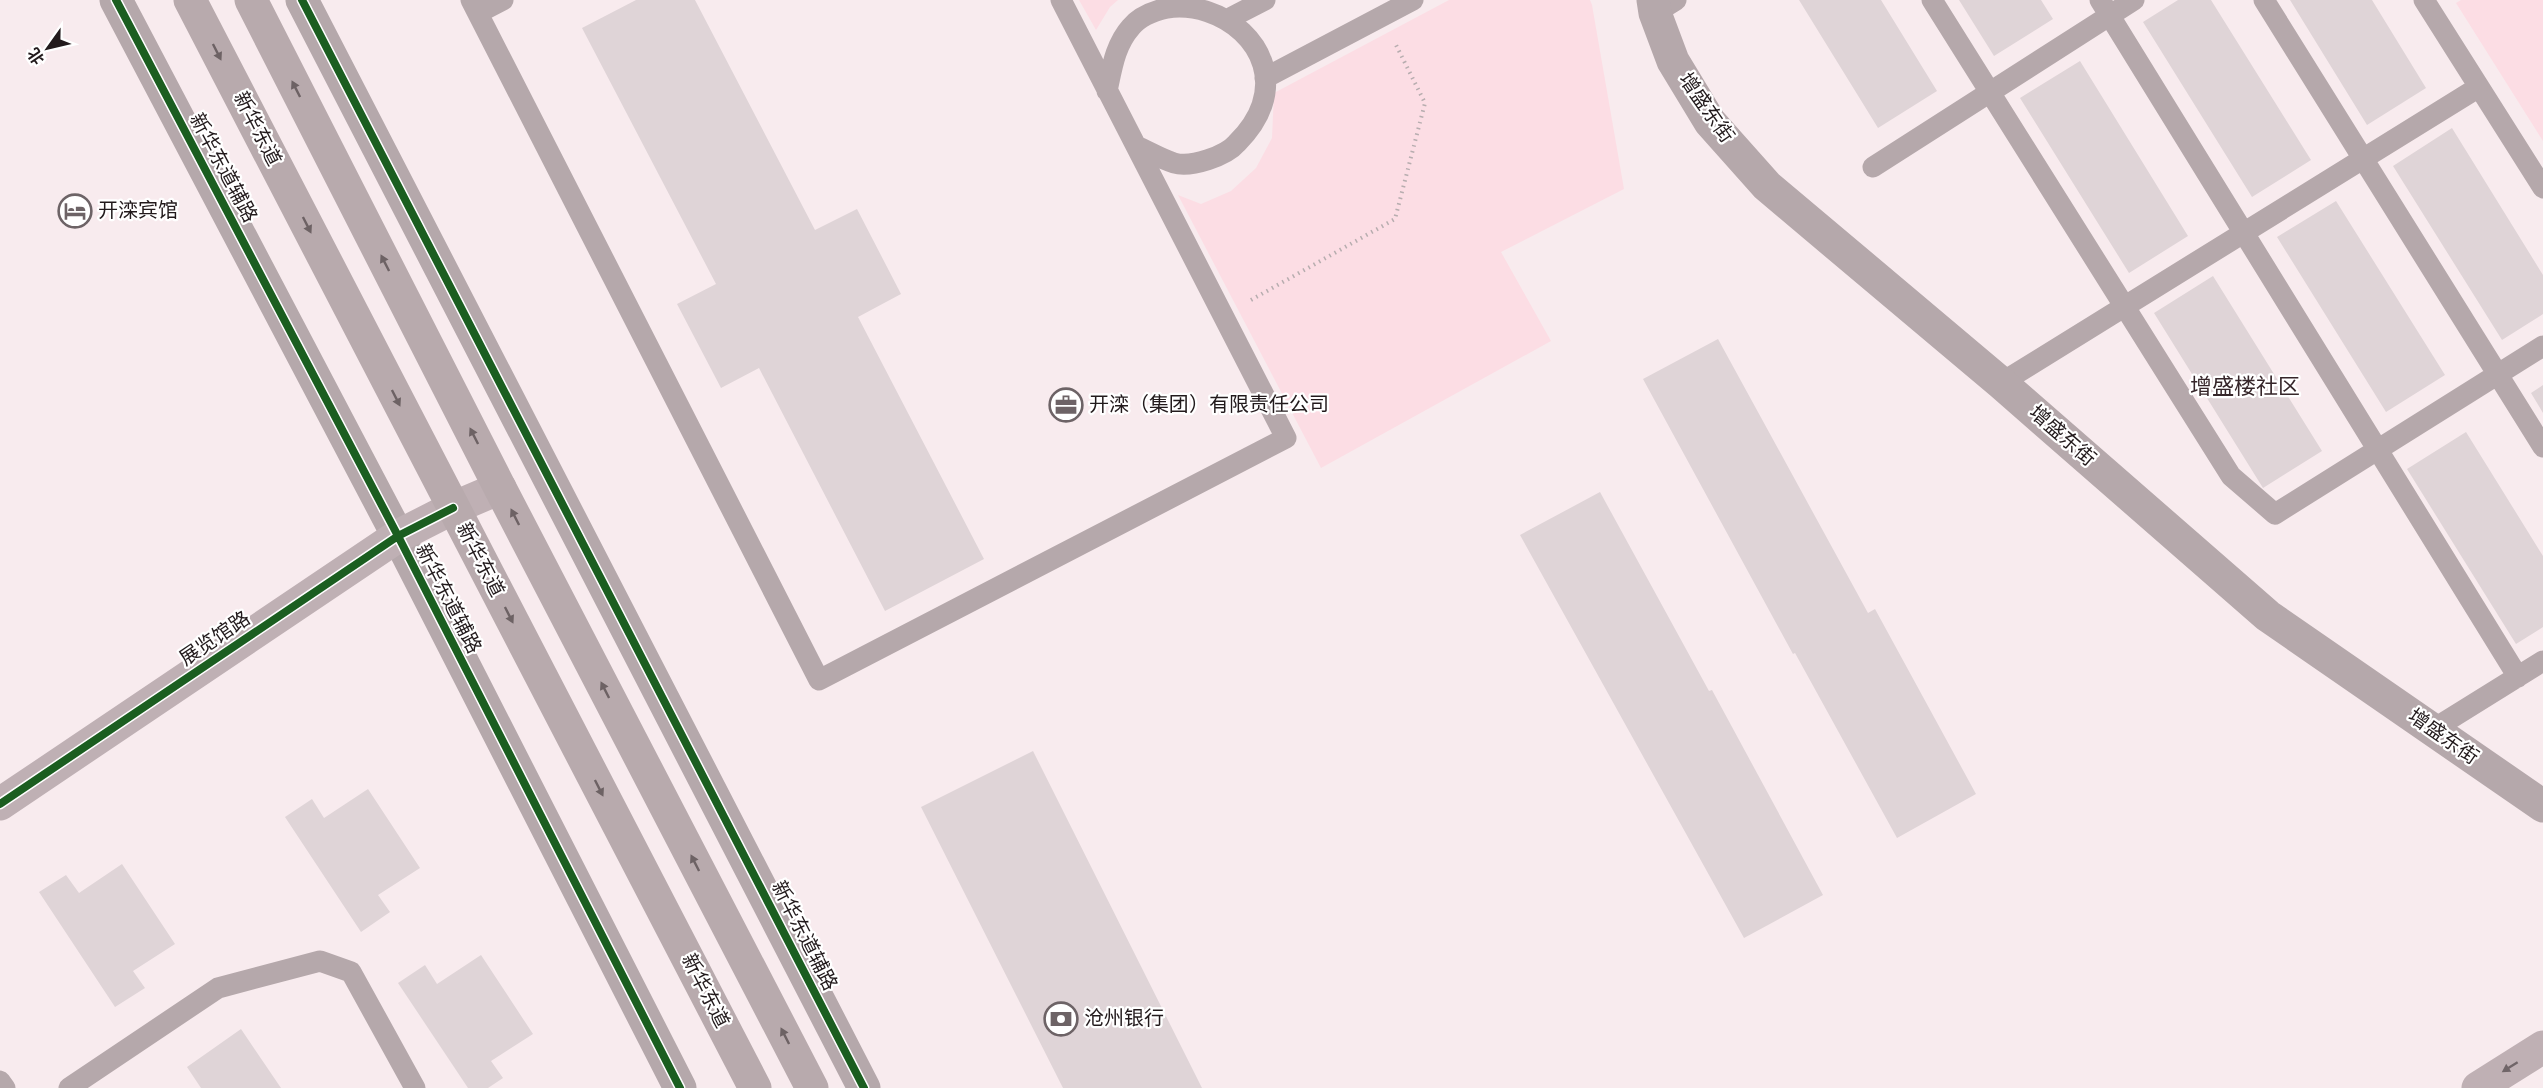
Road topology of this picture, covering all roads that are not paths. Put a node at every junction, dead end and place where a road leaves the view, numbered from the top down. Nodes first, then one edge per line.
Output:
1 (116, 0) edge
2 (190, 0) edge
3 (251, 0) edge
4 (302, 0) edge
5 (503, 0) edge
6 (1061, 0) edge
7 (1265, 0) edge
8 (1413, 0) edge
9 (1932, 0) edge
10 (2134, 0) edge
11 (2264, 0) edge
12 (2424, 0) edge
13 (1661, 4) edge
14 (474, 7) edge
15 (2104, 8) edge
16 (1230, 18) junction
17 (1264, 78) junction
18 (2479, 87) junction
19 (1107, 91) junction
20 (1990, 92) junction
21 (1136, 146) junction
22 (2363, 159) junction
23 (1873, 167) dead end
24 (2543, 188) edge
25 (2243, 233) junction
26 (2124, 307) junction
27 (2543, 346) edge
28 (2498, 375) junction
29 (2001, 383) junction
30 (2543, 447) edge
31 (2378, 450) junction
32 (542, 468) junction
33 (500, 488) junction
34 (453, 508) junction
35 (398, 536) junction
36 (2543, 661) edge
37 (2518, 677) junction
38 (2433, 730) junction
39 (0, 804) edge
40 (2543, 806) edge
41 (2543, 1047) edge
42 (0, 1081) edge
43 (5, 1088) edge
44 (69, 1088) edge
45 (415, 1088) edge
46 (680, 1088) edge
47 (755, 1088) edge
48 (812, 1088) edge
49 (864, 1088) edge
50 (2478, 1088) edge

1 - 35 street, 新华东道辅路
2 -> 34 main road, 新华东道
33 -> 3 main road
4 - 32 street, 新华东道辅路
5 - 14 lane
6 - 19 lane
7 - 16 lane
8 - 17 lane
9 - 20 lane
10 - 15 lane
11 - 22 lane
12 - 18 lane
13 - 29 street, 增盛东街
14 - 21 lane
15 - 20 lane
15 - 25 lane
16 - 17 lane
16 - 19 lane
17 - 21 lane
18 - 22 lane
18 - 24 lane
19 - 21 lane
20 - 23 lane
20 - 26 lane
22 - 25 lane
22 - 28 lane
25 - 26 lane
25 - 31 lane
26 - 29 lane
26 - 31 lane
27 - 28 lane
28 - 30 lane
28 - 31 lane
29 - 38 street, 增盛东街
31 - 37 lane
32 - 33 street
32 - 49 street, 新华东道辅路
33 - 34 street, 展览馆路
48 -> 33 main road
34 - 35 street, 展览馆路
34 -> 47 main road, 新华东道
35 - 39 street, 展览馆路
35 - 46 street, 新华东道辅路
36 - 37 lane
37 - 38 lane
38 - 40 street, 增盛东街
41 -> 50 street
42 - 43 lane
44 - 45 lane

